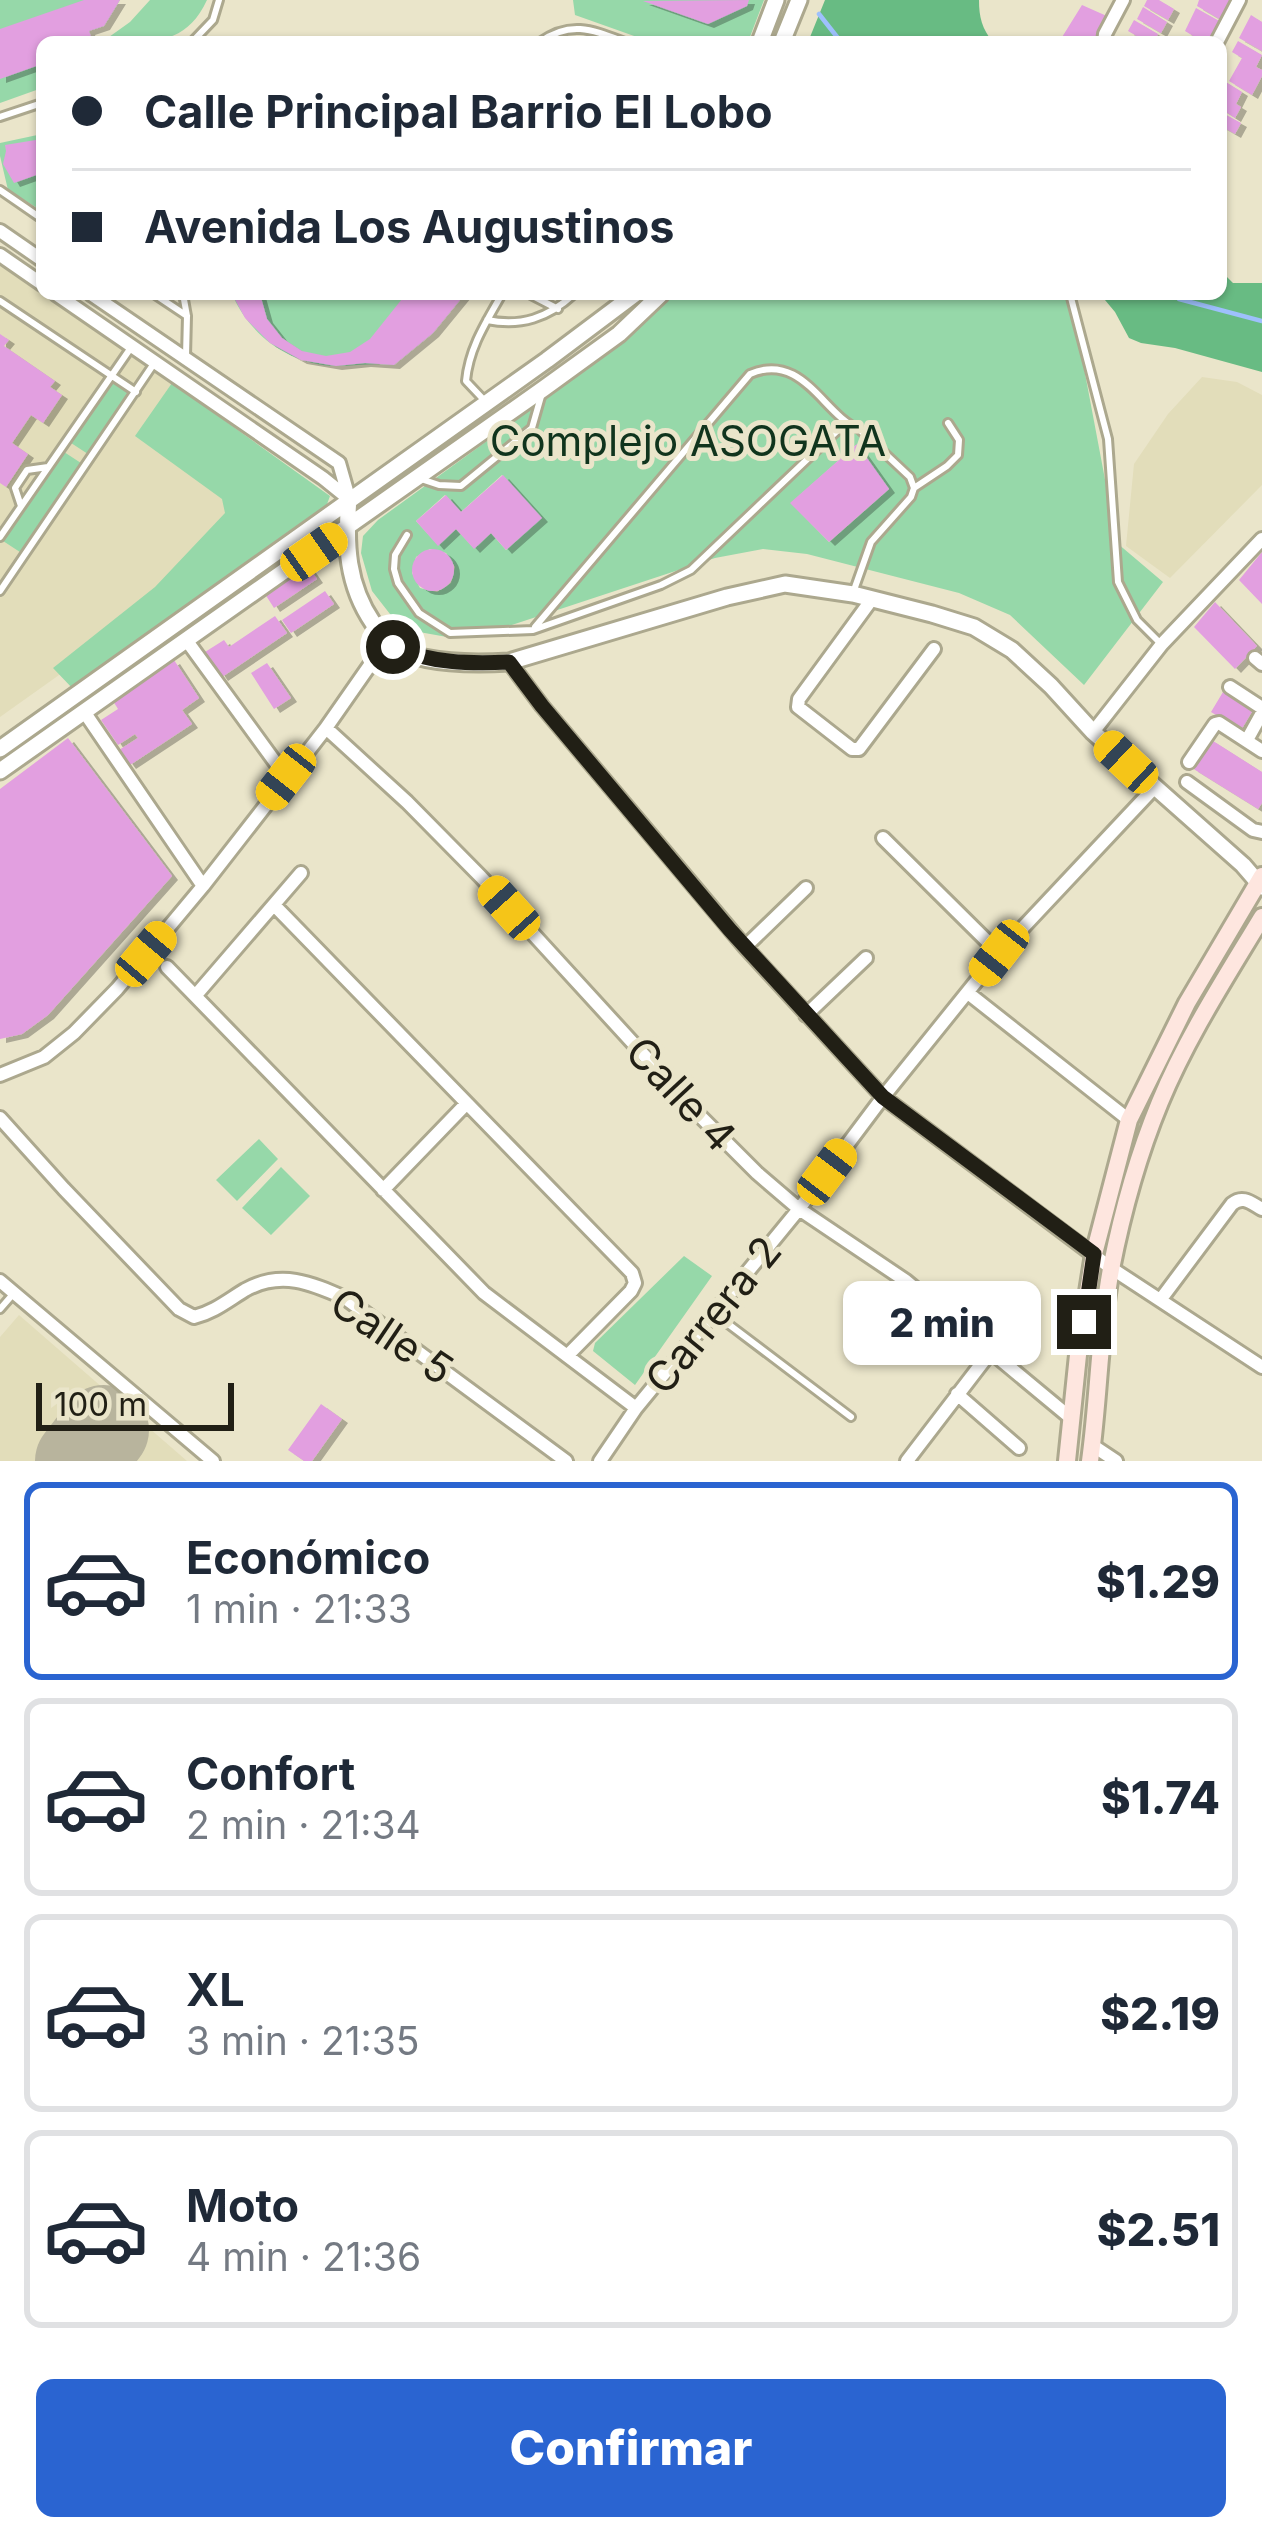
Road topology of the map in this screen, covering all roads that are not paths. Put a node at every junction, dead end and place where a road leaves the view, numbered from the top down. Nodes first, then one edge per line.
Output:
1 (219, 0) edge
2 (776, 0) edge
3 (799, 0) edge
4 (1124, 0) edge
5 (1239, 0) edge
6 (198, 36) edge
7 (549, 36) edge
8 (610, 36) edge
9 (762, 36) edge
10 (784, 36) edge
11 (1105, 36) edge
12 (1220, 36) edge
13 (36, 106) edge
14 (0, 117) edge
15 (0, 190) edge
16 (36, 215) edge
17 (0, 231) edge
18 (0, 255) edge
19 (36, 256) edge
20 (36, 280) edge
21 (65, 300) edge
22 (99, 300) edge
23 (163, 300) edge
24 (184, 300) edge
25 (499, 300) edge
26 (541, 300) edge
27 (568, 300) edge
28 (626, 300) edge
29 (655, 300) edge
30 (1072, 300) edge
31 (0, 301) edge
32 (558, 309) junction
33 (187, 316) junction
34 (487, 320) junction
35 (142, 331) junction
36 (132, 346) junction
37 (166, 346) junction
38 (186, 360) junction
39 (155, 362) junction
40 (112, 376) junction
41 (543, 389) junction
42 (136, 392) junction
43 (485, 402) junction
44 (948, 423) dead end
45 (849, 425) junction
46 (48, 467) junction
47 (418, 478) junction
48 (914, 488) junction
49 (350, 499) junction
50 (21, 506) junction
51 (346, 530) junction
52 (407, 535) dead end
53 (0, 537) edge
54 (1262, 538) edge
55 (0, 591) edge
56 (853, 594) junction
57 (872, 599) junction
58 (533, 630) junction
59 (187, 641) junction
60 (386, 642) junction
61 (1162, 644) junction
62 (934, 649) dead end
63 (509, 662) junction
64 (1231, 687) dead end
65 (1262, 710) edge
66 (85, 712) junction
67 (326, 728) junction
68 (1093, 732) junction
69 (1246, 740) junction
70 (0, 749) edge
71 (1262, 751) edge
72 (1189, 762) dead end
73 (0, 771) edge
74 (286, 777) junction
75 (1187, 782) dead end
76 (1155, 787) junction
77 (1262, 832) edge
78 (883, 838) dead end
79 (302, 873) dead end
80 (1261, 882) edge
81 (203, 886) junction
82 (806, 888) dead end
83 (275, 906) junction
84 (1262, 917) edge
85 (745, 947) junction
86 (999, 953) junction
87 (866, 958) dead end
88 (166, 967) dead end
89 (968, 993) junction
90 (196, 995) junction
91 (806, 1015) junction
92 (0, 1075) edge
93 (883, 1097) junction
94 (466, 1104) junction
95 (0, 1118) edge
96 (1129, 1120) junction
97 (383, 1190) junction
98 (799, 1209) junction
99 (1262, 1209) edge
100 (1094, 1254) junction
101 (1112, 1268) junction
102 (0, 1281) edge
103 (14, 1293) junction
104 (1161, 1299) junction
105 (0, 1309) edge
106 (715, 1314) junction
107 (992, 1350) junction
108 (567, 1356) junction
109 (1262, 1367) edge
110 (957, 1394) junction
111 (636, 1408) junction
112 (851, 1417) dead end
113 (1072, 1419) junction
114 (1019, 1448) dead end
115 (1091, 1453) edge
116 (213, 1461) edge
117 (566, 1461) edge
118 (600, 1461) edge
119 (907, 1461) edge
120 (1067, 1461) edge
121 (1116, 1461) edge

1 - 6 lane
2 - 9 street
3 - 10 street
4 - 11 street
5 - 12 street
7 - 8 lane
13 - 14 lane
15 - 16 lane
17 - 19 street
18 - 20 street
21 - 36 street
22 - 35 street
23 - 33 lane
24 - 33 lane
25 - 34 lane
26 - 32 lane
27 - 32 lane
28 - 43 street
29 - 41 street
30 - 61 lane
31 - 40 lane
32 - 34 lane
33 - 38 lane
34 - 43 lane
35 - 36 street
35 - 37 street
36 - 39 street
36 - 40 lane
37 - 38 street
37 - 39 street
38 - 49 street
39 - 42 lane
39 - 49 street
40 - 42 lane
40 - 46 lane
41 - 47 street
41 - 47 lane
42 - 55 lane
43 - 49 street
44 - 48 lane
45 - 48 lane
45 - 58 lane
45 - 58 lane
46 - 50 lane
46 - 50 lane
47 - 51 street
48 - 56 lane
49 - 51 street
49 - 70 street
50 - 53 lane
51 - 59 street
51 - 60 street
52 - 58 lane
54 - 61 street
56 - 57 street
56 - 63 street
57 - 62 street
57 - 68 street
59 - 66 street
59 - 74 street
60 - 63 street
60 - 67 street
61 - 68 street
63 - 85 street
64 - 65 street
65 - 69 street
66 - 73 street
66 - 81 street
67 - 74 street
67 - 98 street, Calle 4
68 - 76 street
69 - 71 street
69 - 72 street
74 - 81 street
75 - 77 street
76 - 80 street
76 - 86 street, Carrera 2
78 - 86 street
79 - 83 street
80 - 96 main road
81 - 92 street
82 - 85 street
83 - 90 street
83 - 94 street
84 - 101 main road
85 - 91 street
86 - 89 street, Carrera 2
87 - 91 street
88 - 90 street
89 - 93 street, Carrera 2
89 - 96 street
90 - 97 street
91 - 93 street
93 - 98 street, Carrera 2
93 - 100 street
94 - 97 street
94 - 108 street
95 - 117 street, Calle 5
96 - 100 main road
97 - 108 street
98 - 106 street, Carrera 2
98 - 107 street, Calle 4
99 - 104 street
100 - 101 street
100 - 113 main road
101 - 104 street
101 - 115 main road
102 - 103 street
103 - 105 lane
103 - 116 street
104 - 109 street
106 - 111 street, Carrera 2
106 - 112 lane
107 - 110 street
107 - 113 street, Calle 4
108 - 111 street
110 - 114 street
110 - 119 street
111 - 118 street, Carrera 2
113 - 120 main road
115 - 121 street

